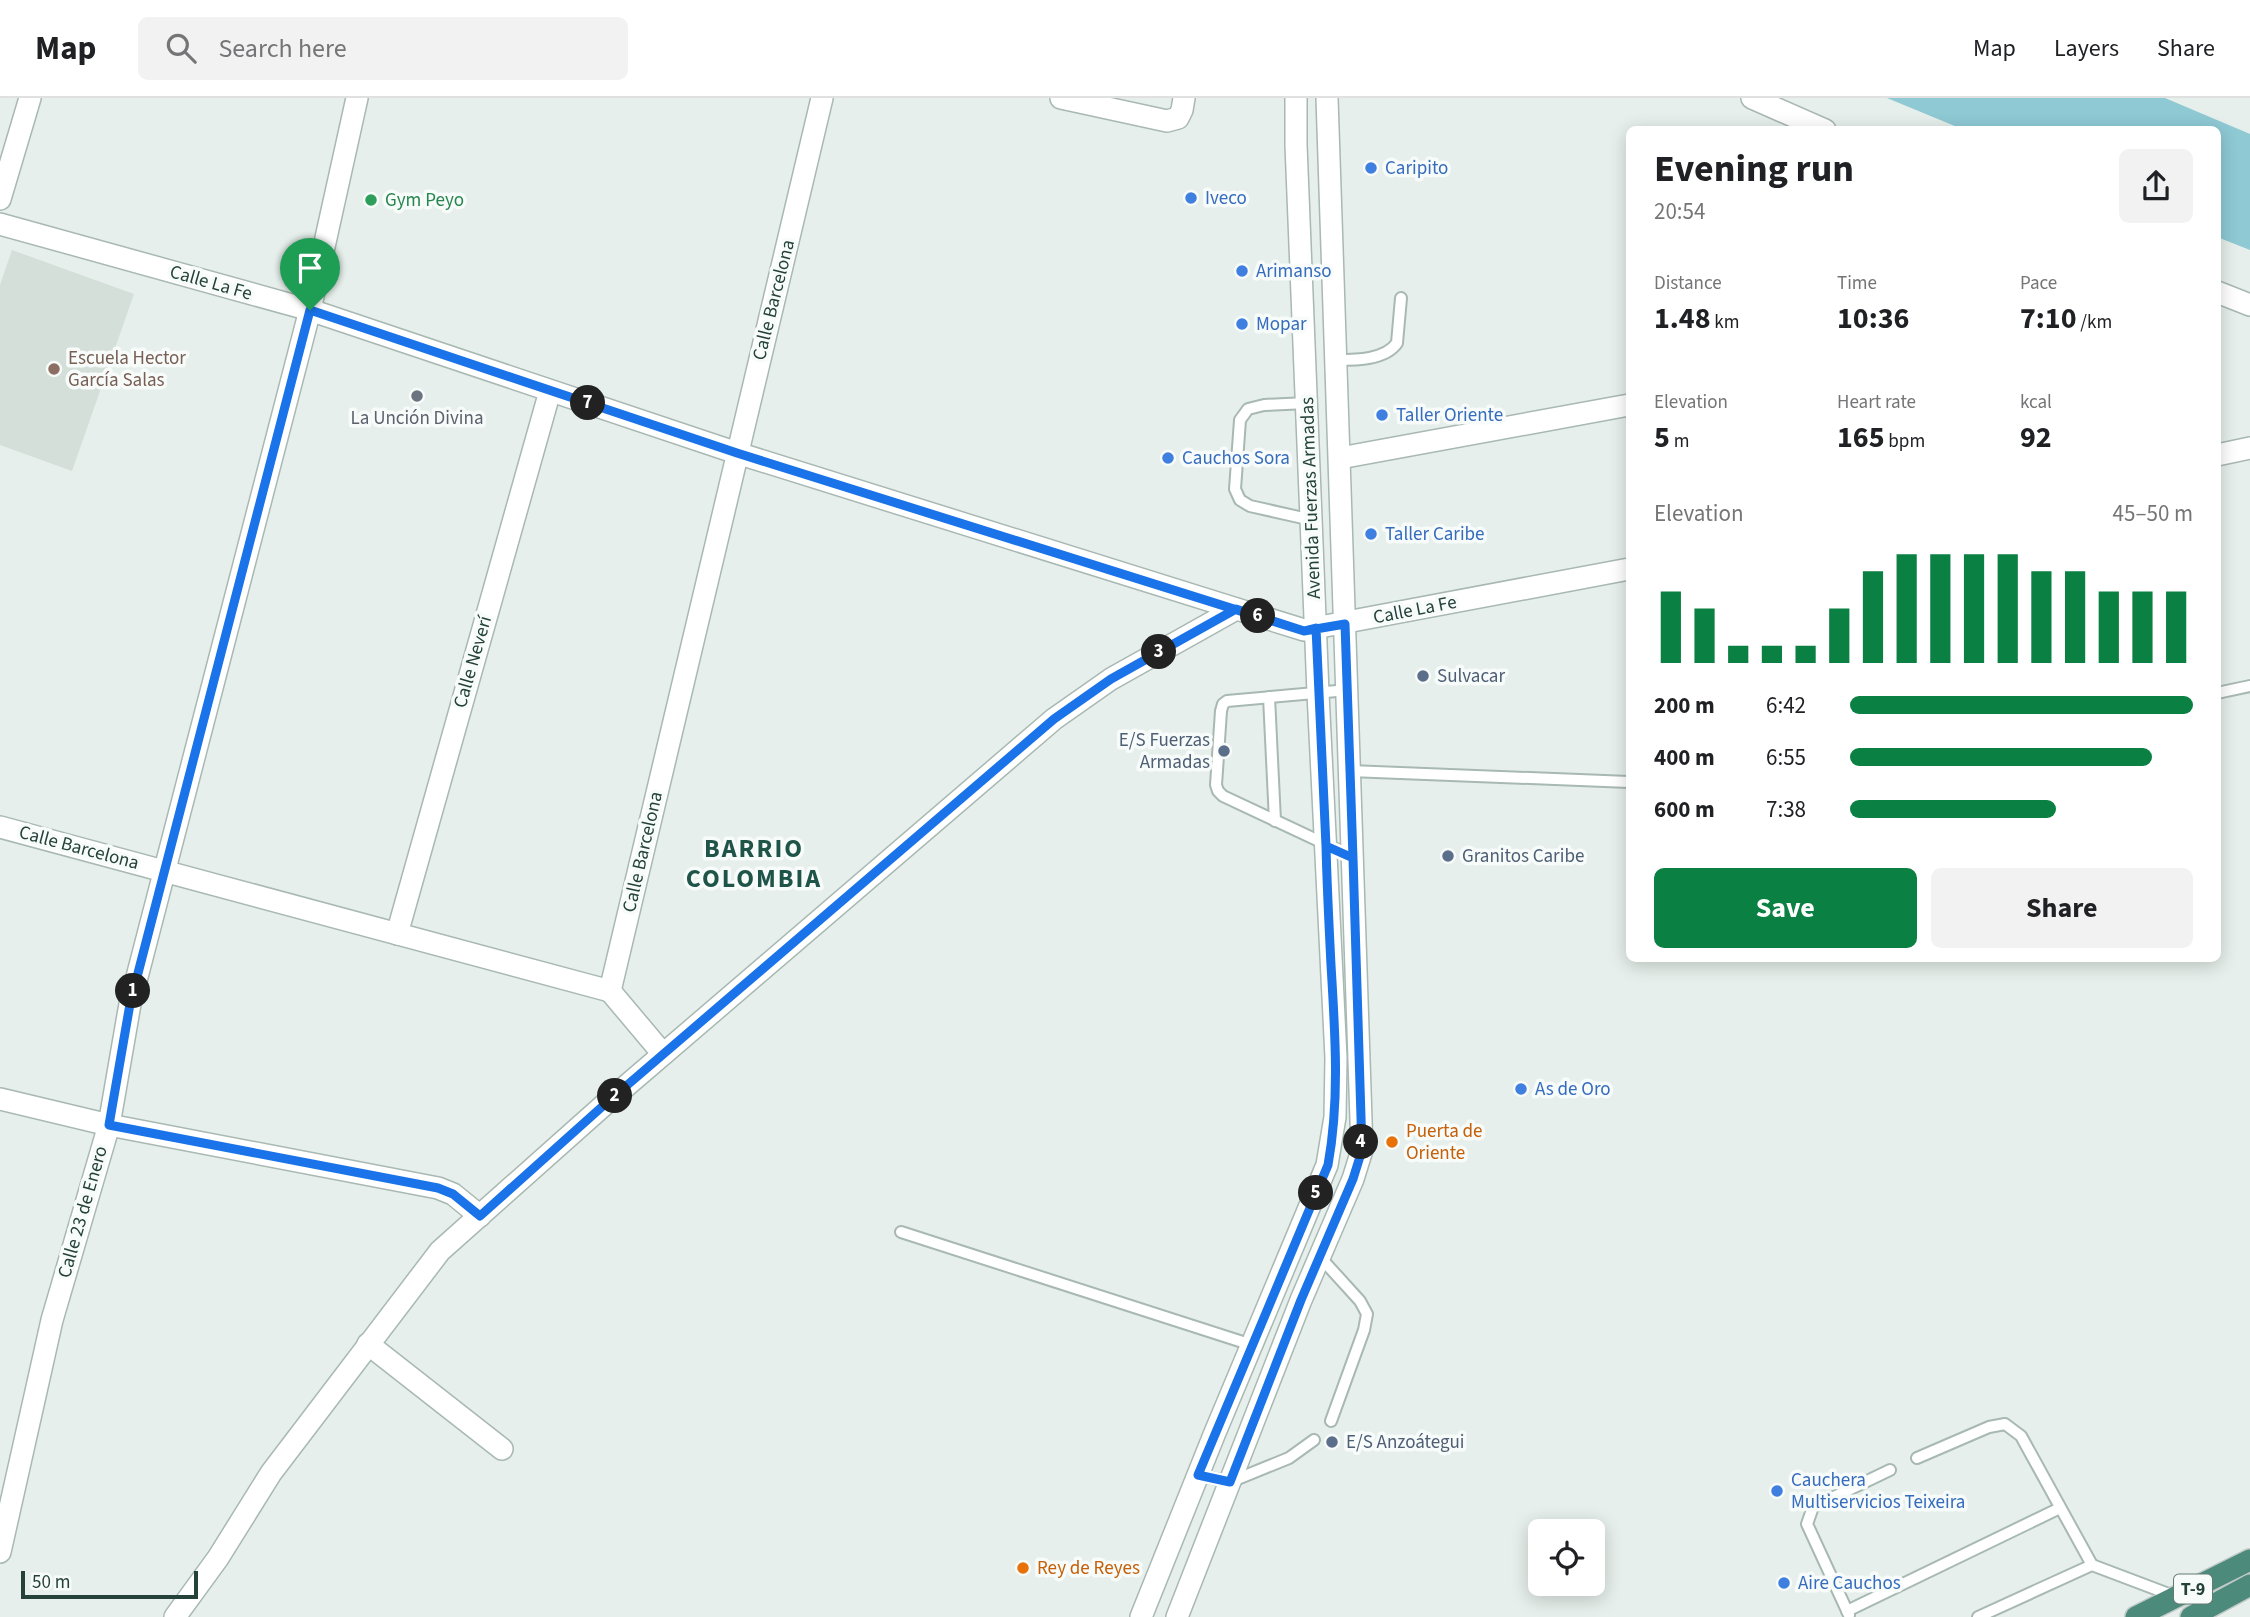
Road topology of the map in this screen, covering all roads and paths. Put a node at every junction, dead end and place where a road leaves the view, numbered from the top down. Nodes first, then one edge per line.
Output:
1 (30, 98) edge
2 (357, 98) edge
3 (822, 98) edge
4 (1060, 98) edge
5 (1296, 98) edge
6 (1327, 98) edge
7 (1752, 98) edge
8 (1183, 104) edge
9 (1816, 126) edge
10 (0, 199) edge
11 (0, 224) edge
12 (2221, 294) edge
13 (1401, 298) dead end
14 (2250, 305) edge
15 (310, 310) junction
16 (1337, 360) junction
17 (550, 391) junction
18 (1307, 403) junction
19 (1626, 406) edge
20 (2250, 448) edge
21 (737, 453) junction
22 (2221, 453) edge
23 (1340, 457) junction
24 (1312, 520) junction
25 (1626, 570) edge
26 (1236, 609) junction
27 (1345, 624) junction
28 (1316, 628) junction
29 (2250, 686) edge
30 (1348, 690) junction
31 (2221, 692) edge
32 (1318, 693) junction
33 (1269, 697) junction
34 (1350, 771) junction
35 (1626, 782) edge
36 (1275, 821) junction
37 (0, 827) edge
38 (1326, 846) junction
39 (1353, 858) junction
40 (163, 871) junction
41 (397, 934) junction
42 (610, 990) junction
43 (663, 1055) junction
44 (0, 1099) edge
45 (109, 1125) junction
46 (480, 1216) junction
47 (901, 1232) dead end
48 (1320, 1257) junction
49 (368, 1344) junction
50 (1252, 1345) junction
51 (1331, 1421) dead end
52 (1314, 1440) dead end
53 (502, 1449) dead end
54 (1917, 1458) dead end
55 (1890, 1470) dead end
56 (1198, 1475) junction
57 (1230, 1482) junction
58 (2060, 1508) junction
59 (0, 1552) edge
60 (2250, 1560) edge
61 (2092, 1565) junction
62 (2250, 1585) edge
63 (2177, 1597) junction
64 (1848, 1614) edge
65 (175, 1617) edge
66 (1141, 1617) edge
67 (1177, 1617) edge
68 (1978, 1617) edge
69 (2136, 1617) edge
70 (2191, 1617) edge

1 - 10 street
2 - 15 street, Calle 23 de Enero
3 - 21 street, Calle Barcelona
4 - 8 street
5 - 18 street, Avenida Fuerzas Armadas
6 - 16 street, Avenida Fuerzas Armadas
7 - 9 street
11 - 15 street, Calle La Fe
12 - 14 street
13 - 16 lane
15 - 17 street, Calle La Fe
15 - 40 street, Calle 23 de Enero
16 - 23 street, Avenida Fuerzas Armadas
17 - 21 street, Calle La Fe
17 - 41 street, Calle Neverí
18 - 24 street, Avenida Fuerzas Armadas
18 - 24 lane
19 - 23 street
20 - 22 street
21 - 26 street, Calle La Fe
21 - 42 street, Calle Barcelona
23 - 27 street, Avenida Fuerzas Armadas
24 - 28 street, Avenida Fuerzas Armadas
25 - 27 street, Calle La Fe
26 - 28 street, Calle La Fe
26 - 43 street
27 - 28 street, Calle La Fe
27 - 30 street, Avenida Fuerzas Armadas
28 - 32 street, Avenida Fuerzas Armadas
29 - 31 lane
30 - 32 lane
30 - 34 street, Avenida Fuerzas Armadas
32 - 33 lane
32 - 38 street, Avenida Fuerzas Armadas
33 - 36 lane
33 - 36 lane
34 - 35 lane
34 - 39 street, Avenida Fuerzas Armadas
36 - 38 lane
37 - 40 street, Calle Barcelona
38 - 39 lane
38 - 50 street, Avenida Fuerzas Armadas
39 - 48 street, Avenida Fuerzas Armadas
40 - 41 street, Calle Barcelona
40 - 45 street, Calle 23 de Enero
41 - 42 street, Calle Barcelona
42 - 43 street
43 - 46 street
44 - 45 street
45 - 46 street
45 - 59 street, Calle 23 de Enero
46 - 49 street
47 - 50 lane
48 - 51 lane
48 - 57 street, Avenida Fuerzas Armadas
49 - 53 street
49 - 65 street
50 - 56 street, Avenida Fuerzas Armadas
52 - 57 lane
54 - 58 lane
55 - 64 lane
56 - 57 lane
56 - 66 street, Avenida Fuerzas Armadas
57 - 67 street, Avenida Fuerzas Armadas
58 - 61 lane
58 - 64 lane
60 - 63 highway, T-9
61 - 63 lane
61 - 68 lane
62 - 70 highway, T-9
63 - 69 highway, T-9

